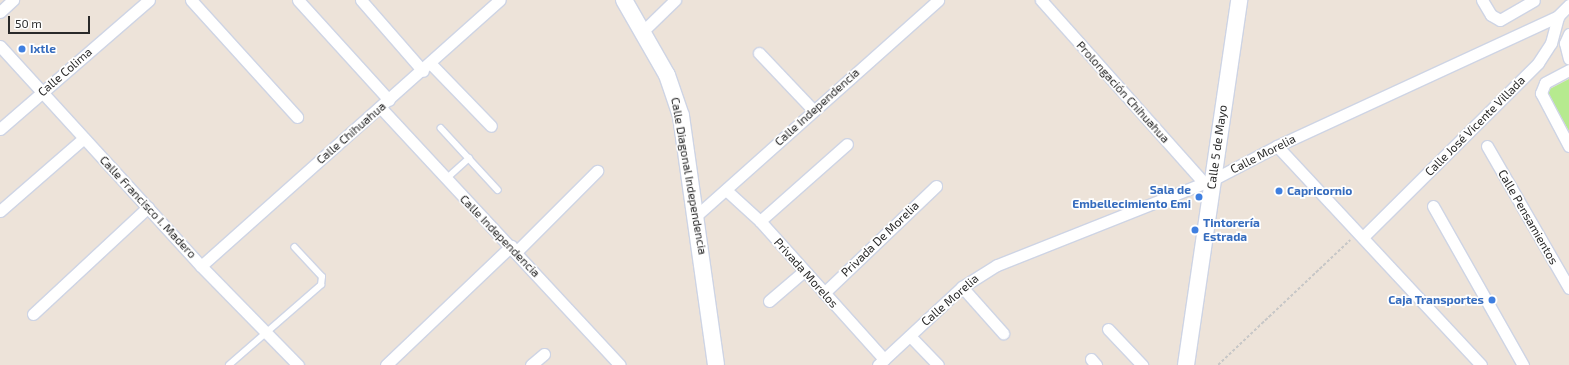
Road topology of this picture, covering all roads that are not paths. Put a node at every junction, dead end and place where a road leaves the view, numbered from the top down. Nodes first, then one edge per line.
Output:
1 (13, 0) edge
2 (149, 0) edge
3 (191, 0) edge
4 (298, 0) edge
5 (361, 0) edge
6 (500, 0) edge
7 (624, 0) edge
8 (675, 0) edge
9 (938, 0) edge
10 (1041, 0) edge
11 (1239, 0) edge
12 (1482, 0) edge
13 (1534, 0) edge
14 (1569, 5) edge
15 (0, 12) edge
16 (1558, 16) junction
17 (642, 32) junction
18 (1567, 39) edge
19 (0, 46) edge
20 (759, 53) dead end
21 (1569, 59) edge
22 (427, 67) junction
23 (1569, 70) edge
24 (41, 92) junction
25 (389, 100) junction
26 (380, 107) junction
27 (813, 110) junction
28 (297, 117) dead end
29 (491, 126) dead end
30 (441, 128) dead end
31 (0, 130) edge
32 (84, 138) junction
33 (847, 144) dead end
34 (1277, 146) junction
35 (1487, 146) dead end
36 (1569, 146) edge
37 (469, 158) junction
38 (597, 171) dead end
39 (444, 180) junction
40 (1208, 182) junction
41 (936, 186) dead end
42 (498, 190) dead end
43 (726, 190) junction
44 (1433, 206) dead end
45 (148, 207) junction
46 (0, 211) edge
47 (697, 215) junction
48 (760, 221) junction
49 (1362, 233) junction
50 (295, 248) dead end
51 (513, 249) junction
52 (201, 266) junction
53 (804, 271) junction
54 (962, 287) junction
55 (1569, 288) edge
56 (824, 293) junction
57 (769, 301) dead end
58 (33, 314) dead end
59 (1108, 329) dead end
60 (266, 332) junction
61 (1003, 333) dead end
62 (910, 336) junction
63 (544, 354) dead end
64 (881, 362) edge
65 (229, 365) edge
66 (298, 365) edge
67 (386, 365) edge
68 (531, 365) edge
69 (620, 365) edge
70 (716, 365) edge
71 (938, 365) edge
72 (1142, 365) edge
73 (1186, 365) edge
74 (1481, 365) edge
75 (1523, 365) edge

1 - 15 street
2 - 24 street, Calle Colima
3 - 28 street
4 - 25 street
5 - 22 street
6 - 22 street, Calle Chihuahua
7 - 17 main road, Calle Diagonal Independencia
8 - 17 street
9 - 27 street, Calle Independencia
10 - 40 street, Prolongación Chihuahua
11 - 40 main road, Calle 5 de Mayo
12 - 13 street
14 - 16 street
16 - 34 street, Calle Morelia
16 - 49 street, Calle José Vicente Villada
17 - 47 main road, Calle Diagonal Independencia
18 - 21 street
19 - 24 street, Calle Francisco I. Madero
20 - 27 street
22 - 25 street, Calle Chihuahua
22 - 29 street
23 - 36 street
24 - 31 street, Calle Colima
24 - 32 street, Calle Francisco I. Madero
25 - 26 street, Calle Chihuahua
26 - 39 street, Calle Independencia
26 - 52 street, Calle Chihuahua
27 - 43 street, Calle Independencia
30 - 37 lane
32 - 45 street, Calle Francisco I. Madero
32 - 46 street
33 - 48 street
34 - 40 street, Calle Morelia
34 - 49 street
35 - 55 street, Calle Pensamientos
37 - 39 lane
37 - 42 lane
38 - 51 street
39 - 51 street, Calle Independencia
40 - 54 street, Calle Morelia
40 - 73 main road, Calle 5 de Mayo
41 - 56 street, Privada De Morelia
43 - 47 street, Calle Independencia
43 - 48 street, Privada Morelos
44 - 75 street
45 - 52 street, Calle Francisco I. Madero
45 - 58 street
47 - 70 main road, Calle Diagonal Independencia
48 - 53 street, Privada Morelos
49 - 74 street
50 - 60 lane
51 - 67 street
51 - 69 street, Calle Independencia
52 - 60 street, Calle Francisco I. Madero
53 - 56 street, Privada Morelos
53 - 57 street
54 - 61 street
54 - 62 street, Calle Morelia
56 - 64 street, Privada Morelos
59 - 72 street
60 - 65 lane
60 - 66 street, Calle Francisco I. Madero
62 - 64 street, Calle Morelia
62 - 71 street
63 - 68 street

